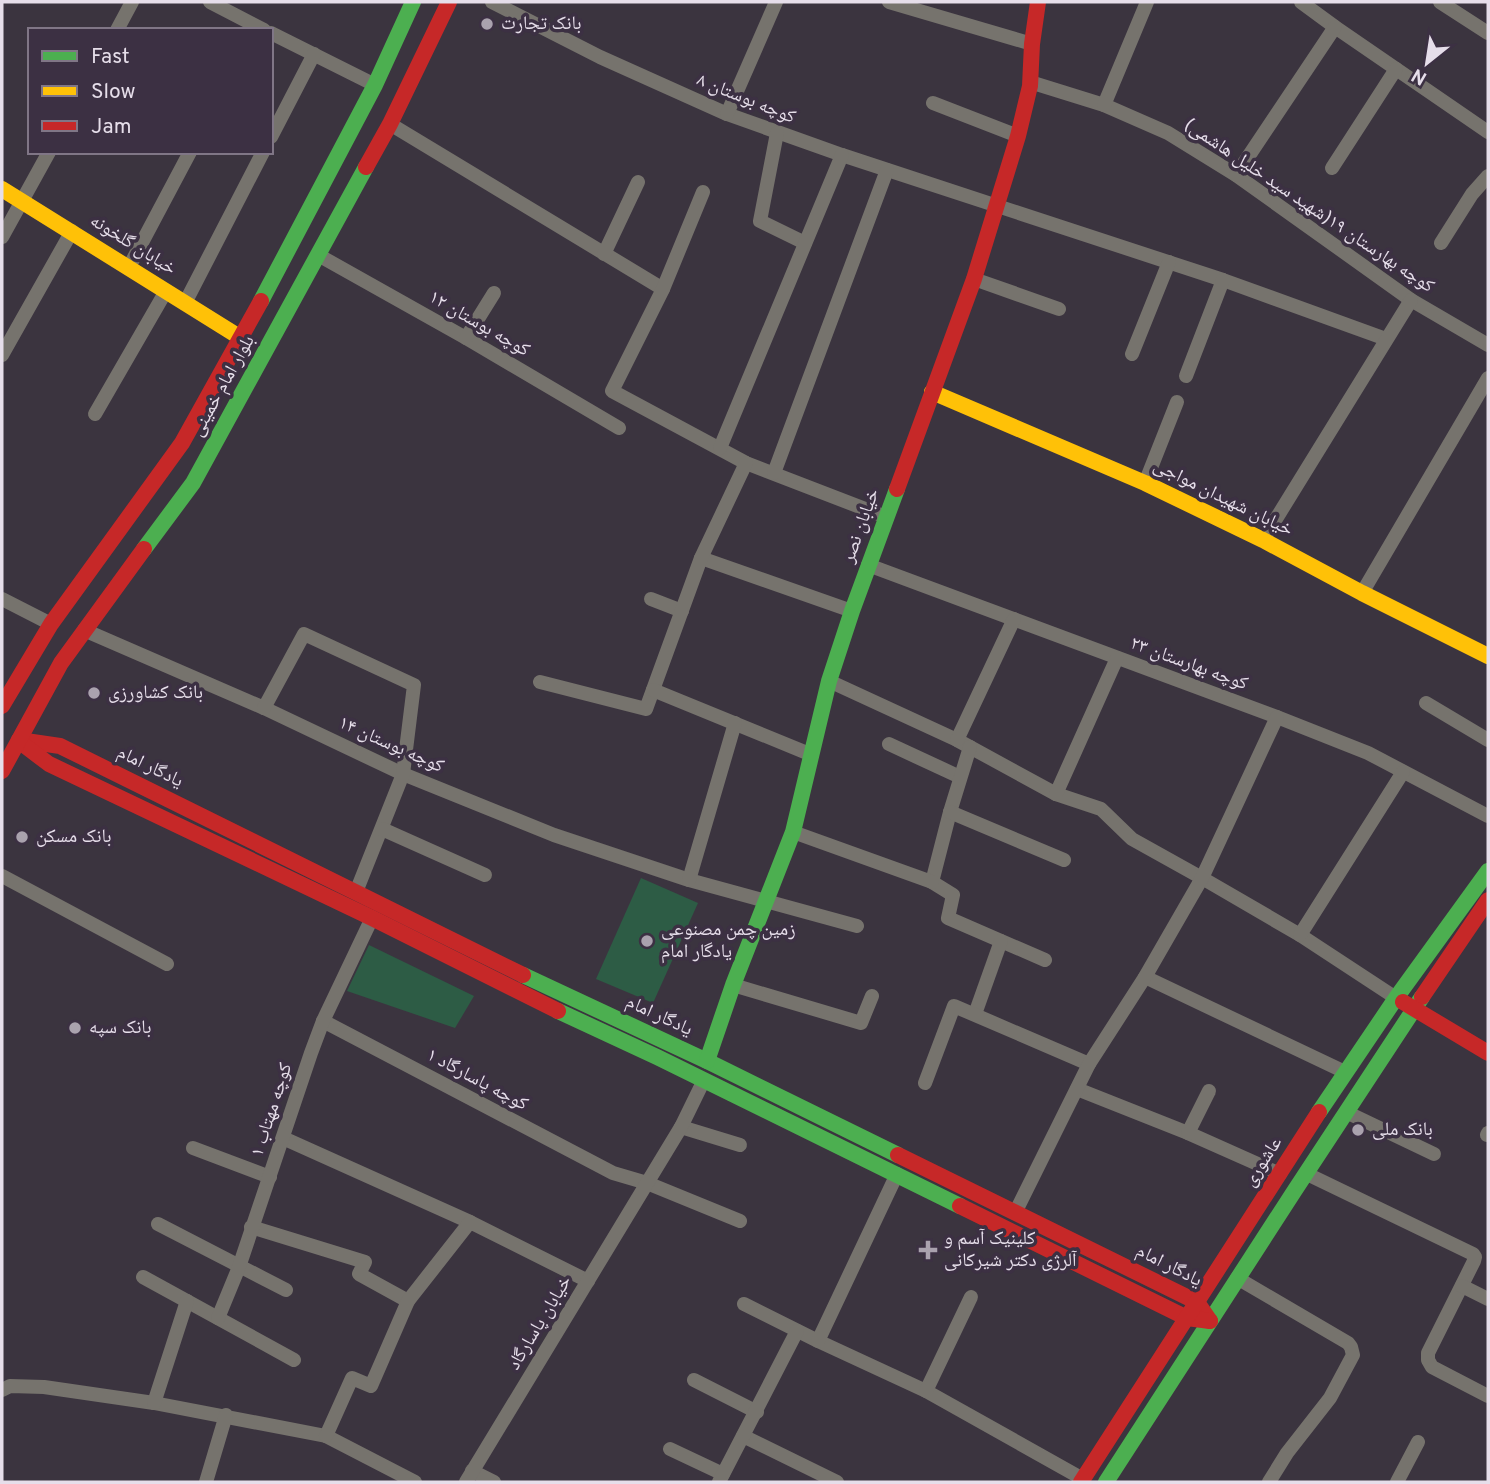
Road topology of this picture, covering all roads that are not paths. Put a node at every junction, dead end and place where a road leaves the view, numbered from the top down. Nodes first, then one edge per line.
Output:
1 (132, 2) edge
2 (210, 2) edge
3 (413, 2) edge
4 (449, 2) edge
5 (492, 2) edge
6 (776, 2) edge
7 (889, 2) edge
8 (1038, 2) edge
9 (1147, 2) edge
10 (1301, 2) edge
11 (1440, 2) edge
12 (1335, 27) junction
13 (118, 28) edge
14 (258, 28) edge
15 (1488, 33) edge
16 (273, 35) edge
17 (1032, 44) junction
18 (314, 54) junction
19 (1396, 69) junction
20 (1030, 82) junction
21 (375, 85) junction
22 (933, 103) dead end
23 (1104, 105) junction
24 (727, 114) junction
25 (390, 124) junction
26 (1488, 132) edge
27 (273, 133) edge
28 (777, 133) junction
29 (1018, 136) junction
30 (48, 154) edge
31 (190, 154) edge
32 (262, 154) edge
33 (842, 155) junction
34 (1332, 168) dead end
35 (887, 170) junction
36 (1236, 175) junction
37 (1488, 176) edge
38 (638, 182) dead end
39 (2, 189) edge
40 (703, 192) dead end
41 (318, 194) junction
42 (22, 201) junction
43 (997, 207) junction
44 (344, 208) junction
45 (72, 231) junction
46 (2, 237) edge
47 (805, 243) junction
48 (1441, 243) dead end
49 (604, 254) junction
50 (318, 255) junction
51 (284, 258) junction
52 (1169, 261) junction
53 (129, 267) junction
54 (309, 271) junction
55 (974, 279) junction
56 (1223, 280) junction
57 (663, 289) junction
58 (166, 291) junction
59 (494, 293) dead end
60 (1411, 300) junction
61 (185, 303) junction
62 (1059, 309) dead end
63 (241, 338) junction
64 (466, 338) junction
65 (1386, 339) junction
66 (1488, 345) edge
67 (1132, 354) dead end
68 (2, 355) edge
69 (1186, 376) dead end
70 (1488, 377) edge
71 (932, 391) junction
72 (1177, 402) dead end
73 (95, 414) dead end
74 (619, 428) dead end
75 (720, 448) junction
76 (746, 463) junction
77 (774, 473) junction
78 (1144, 482) junction
79 (886, 517) junction
80 (1263, 540) junction
81 (701, 558) junction
82 (868, 565) junction
83 (1362, 593) junction
84 (651, 599) dead end
85 (2, 600) edge
86 (682, 611) junction
87 (852, 611) junction
88 (1014, 619) junction
89 (51, 624) junction
90 (84, 630) junction
91 (1488, 656) edge
92 (1117, 658) junction
93 (829, 681) junction
94 (541, 682) dead end
95 (653, 690) junction
96 (1426, 703) dead end
97 (2, 706) edge
98 (264, 708) junction
99 (1277, 717) junction
100 (735, 723) junction
101 (19, 740) junction
102 (1488, 740) edge
103 (889, 744) dead end
104 (964, 744) junction
105 (812, 755) junction
106 (2, 771) edge
107 (1404, 772) junction
108 (403, 774) junction
109 (960, 777) junction
110 (1056, 794) junction
111 (950, 812) junction
112 (1488, 816) edge
113 (382, 829) junction
114 (793, 832) junction
115 (1064, 860) dead end
116 (1488, 871) edge
117 (485, 875) dead end
118 (2, 876) edge
119 (1202, 877) junction
120 (689, 880) junction
121 (932, 882) junction
122 (356, 891) junction
123 (1488, 900) edge
124 (765, 902) junction
125 (372, 918) junction
126 (856, 926) dead end
127 (1300, 935) junction
128 (1001, 941) junction
129 (1045, 960) dead end
130 (167, 964) dead end
131 (1145, 977) junction
132 (541, 984) junction
133 (733, 985) junction
134 (872, 996) dead end
135 (1396, 998) junction
136 (533, 1000) junction
137 (1420, 1013) junction
138 (975, 1014) junction
139 (323, 1021) junction
140 (1488, 1053) edge
141 (707, 1061) junction
142 (1089, 1064) junction
143 (1345, 1072) junction
144 (705, 1080) junction
145 (925, 1083) dead end
146 (1077, 1089) junction
147 (1209, 1091) dead end
148 (1346, 1112) junction
149 (681, 1127) junction
150 (1188, 1133) junction
151 (283, 1138) junction
152 (740, 1145) dead end
153 (193, 1148) dead end
154 (1434, 1154) dead end
155 (897, 1174) junction
156 (1280, 1174) junction
157 (1307, 1174) junction
158 (270, 1177) junction
159 (647, 1183) junction
160 (1015, 1213) junction
161 (740, 1221) dead end
162 (470, 1222) junction
163 (158, 1224) dead end
164 (251, 1227) junction
165 (239, 1267) junction
166 (143, 1276) dead end
167 (1237, 1278) junction
168 (588, 1281) junction
169 (1164, 1286) junction
170 (1462, 1286) junction
171 (286, 1290) dead end
172 (971, 1297) dead end
173 (1488, 1298) edge
174 (187, 1301) junction
175 (408, 1301) junction
176 (1156, 1302) junction
177 (1197, 1302) junction
178 (744, 1304) dead end
179 (218, 1318) junction
180 (1187, 1318) junction
181 (1210, 1321) junction
182 (797, 1331) junction
183 (818, 1341) junction
184 (294, 1360) dead end
185 (694, 1380) dead end
186 (2, 1390) edge
187 (926, 1391) junction
188 (1488, 1396) edge
189 (154, 1403) junction
190 (757, 1412) junction
191 (226, 1416) junction
192 (326, 1436) junction
193 (743, 1436) junction
194 (1418, 1442) dead end
195 (670, 1449) dead end
196 (469, 1477) edge
197 (721, 1478) edge
198 (1082, 1481) edge
199 (206, 1482) edge
200 (415, 1482) edge
201 (494, 1482) edge
202 (837, 1482) edge
203 (1106, 1482) edge
204 (1269, 1482) edge
205 (1397, 1482) edge

1 - 13 street
2 - 14 street
3 - 21 street, بلوار امام خمینی
4 - 25 street, بلوار امام خمینی
5 - 24 street, کوچه بوستان ۸
6 - 24 street
7 - 17 street
8 - 17 street, خیابان نصر
9 - 23 street
10 - 12 street
11 - 15 street
12 - 19 street
12 - 36 street
16 - 18 street
17 - 20 street, خیابان نصر
18 - 21 street
18 - 27 street
19 - 26 street
19 - 34 street
20 - 23 street, کوچه بهارستان ۱۹(شهید سید خلیل هاشمی)
20 - 29 street, خیابان نصر
21 - 41 street, بلوار امام خمینی
22 - 29 street
23 - 36 street, کوچه بهارستان ۱۹(شهید سید خلیل هاشمی)
24 - 28 street, کوچه بوستان ۸
25 - 44 street, بلوار امام خمینی
25 - 49 street
28 - 33 street, کوچه بوستان ۸
28 - 47 street
29 - 43 street, خیابان نصر
30 - 42 street
31 - 53 street
32 - 61 street
33 - 35 street, کوچه بوستان ۸
33 - 47 street
35 - 43 street, کوچه بوستان ۸
35 - 77 street
36 - 60 street, کوچه بهارستان ۱۹(شهید سید خلیل هاشمی)
37 - 48 street
38 - 49 street
39 - 42 street, خیابان گلخونه
40 - 57 street
41 - 44 street
41 - 51 street, بلوار امام خمینی
42 - 45 street, خیابان گلخونه
42 - 46 street
43 - 52 street, کوچه بوستان ۸
43 - 55 street, خیابان نصر
44 - 50 street, بلوار امام خمینی
45 - 53 street, خیابان گلخونه
45 - 68 street
47 - 75 street
49 - 57 street
50 - 54 street, بلوار امام خمینی
50 - 64 street, کوچه بوستان ۱۲
51 - 54 street
51 - 63 street, بلوار امام خمینی
52 - 56 street, کوچه بوستان ۸
52 - 67 street
53 - 58 street, خیابان گلخونه
54 - 90 street, بلوار امام خمینی
55 - 62 street
55 - 71 street, خیابان نصر
56 - 65 street, کوچه بوستان ۸
56 - 69 street
57 - 75 street
58 - 61 street, خیابان گلخونه
58 - 73 street
59 - 64 street
60 - 65 street
60 - 66 street, کوچه بهارستان ۱۹(شهید سید خلیل هاشمی)
61 - 63 street, خیابان گلخونه
63 - 89 street, بلوار امام خمینی
64 - 74 street, کوچه بوستان ۱۲
65 - 80 street
70 - 83 street
71 - 78 street, خیابان شهیدان مواجی
71 - 79 street, خیابان نصر
72 - 78 street
75 - 76 street
76 - 77 street
76 - 81 street
77 - 79 street
78 - 80 street, خیابان شهیدان مواجی
79 - 82 street, خیابان نصر
80 - 83 street, خیابان شهیدان مواجی
81 - 86 street
81 - 87 street
82 - 87 street, خیابان نصر
82 - 88 street, کوچه بهارستان ۲۳
83 - 91 street, خیابان شهیدان مواجی
84 - 86 street
85 - 89 street
86 - 95 street
87 - 93 street, خیابان نصر
88 - 92 street, کوچه بهارستان ۲۳
88 - 104 street
89 - 97 street, بلوار امام خمینی
90 - 98 street, کوچه بوستان ۱۴
90 - 101 street, بلوار امام خمینی
92 - 99 street, کوچه بهارستان ۲۳
92 - 110 street
93 - 104 street
93 - 105 street, خیابان نصر
94 - 95 street
95 - 100 street
96 - 102 street
98 - 108 street, کوچه بوستان ۱۴
98 - 108 street
99 - 107 street, کوچه بهارستان ۲۳
99 - 119 street
100 - 105 street
100 - 120 street
101 - 106 street, بلوار امام خمینی
101 - 122 street, یادگار امام
101 - 125 street, یادگار امام
103 - 109 street
104 - 109 street
104 - 110 street
105 - 114 street, خیابان نصر
107 - 112 street, کوچه بهارستان ۲۳
107 - 127 street
108 - 113 street
108 - 120 street, کوچه بوستان ۱۴
109 - 111 street
110 - 119 street
111 - 115 street
111 - 121 street
113 - 117 street
113 - 122 street
114 - 121 street
114 - 124 street, خیابان نصر
116 - 135 street, عاشوری
118 - 130 street
119 - 127 street
119 - 131 street
120 - 124 street, کوچه بوستان ۱۴
121 - 128 street
122 - 132 street, یادگار امام
123 - 137 street
124 - 126 street, کوچه بوستان ۱۴
124 - 133 street, خیابان نصر
125 - 136 street, یادگار امام
125 - 139 street, کوچه مهتاب ۱
127 - 135 street
128 - 129 street
128 - 138 street
131 - 142 street
131 - 143 street
132 - 136 street
132 - 141 street, یادگار امام
133 - 134 street
133 - 141 street, خیابان نصر
135 - 137 street
135 - 143 street, عاشوری
136 - 144 street, یادگار امام
137 - 140 street
137 - 148 street
138 - 142 street
138 - 145 street
139 - 151 street, کوچه مهتاب ۱
139 - 159 street, کوچه پاسارگاد ۱
141 - 160 street, یادگار امام
142 - 146 street
143 - 156 street, عاشوری
144 - 149 street, خیابان پاسارگاد
144 - 155 street, یادگار امام
146 - 150 street
146 - 160 street
147 - 150 street
148 - 154 street
148 - 157 street
149 - 152 street
149 - 159 street, خیابان پاسارگاد
150 - 156 street
151 - 158 street, کوچه مهتاب ۱
151 - 162 street
153 - 158 street
155 - 176 street, یادگار امام
155 - 183 street
156 - 177 street, عاشوری
157 - 167 street
157 - 170 street
158 - 164 street, کوچه مهتاب ۱
159 - 161 street, کوچه پاسارگاد ۱
159 - 168 street, خیابان پاسارگاد
160 - 169 street, یادگار امام
162 - 168 street
162 - 175 street
163 - 165 street
164 - 165 street, کوچه مهتاب ۱
164 - 175 street
165 - 171 street
165 - 179 street, کوچه مهتاب ۱
166 - 174 street
167 - 181 street
167 - 204 street
168 - 196 street, خیابان پاسارگاد
169 - 176 street
169 - 177 street, یادگار امام
170 - 173 street
170 - 188 street
172 - 187 street
174 - 179 street
174 - 189 street
175 - 192 street
176 - 180 street, یادگار امام
177 - 180 street, عاشوری
177 - 181 street, یادگار امام
178 - 182 street
179 - 184 street
180 - 181 street, یادگار امام
180 - 198 street, عاشوری
181 - 203 street
182 - 183 street
182 - 190 street
183 - 187 street
185 - 190 street
186 - 189 street
187 - 198 street
189 - 191 street
190 - 193 street
191 - 192 street
191 - 199 street
192 - 200 street
193 - 197 street
193 - 202 street
194 - 205 street
195 - 197 street
196 - 201 street

